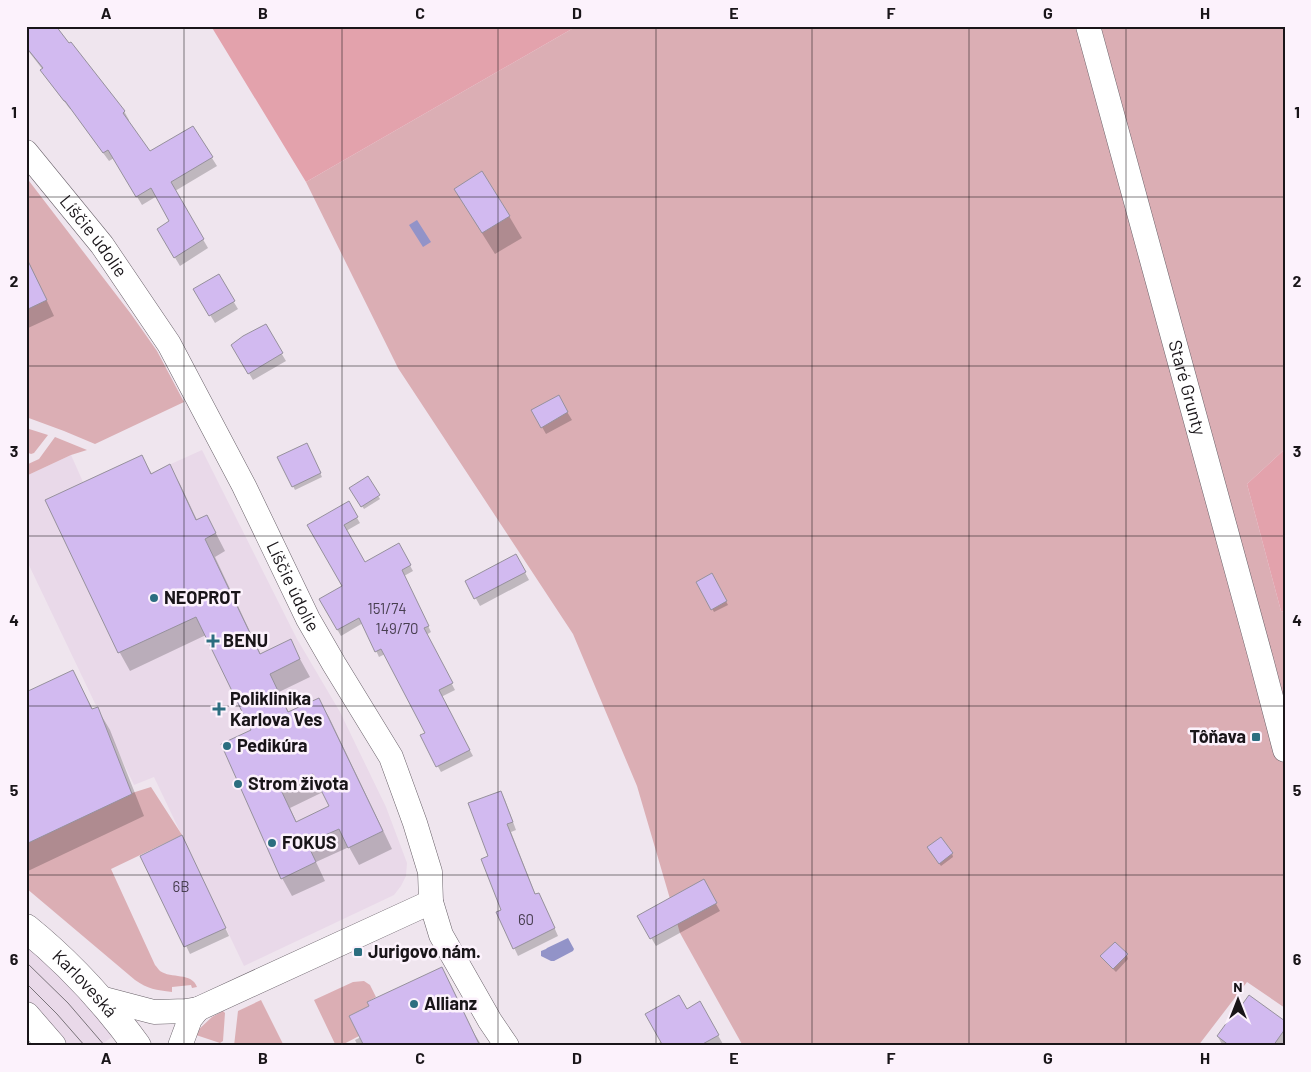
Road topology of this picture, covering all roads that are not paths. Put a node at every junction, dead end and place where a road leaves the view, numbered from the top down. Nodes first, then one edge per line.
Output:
1 (1088, 26) edge
2 (26, 152) edge
3 (1285, 750) edge
4 (431, 902) junction
5 (26, 928) edge
6 (97, 997) junction
7 (198, 1009) junction
8 (26, 1016) edge
9 (52, 1046) edge
10 (137, 1046) edge
11 (180, 1046) edge
12 (507, 1046) edge

1 - 3 street, Staré Grunty
2 - 4 street, Líščie údolie
4 - 7 street
4 - 12 street, Líščie údolie
5 - 6 main road, Karloveská
6 - 7 street
6 - 10 main road, Karloveská
7 - 11 street
8 - 9 main road

